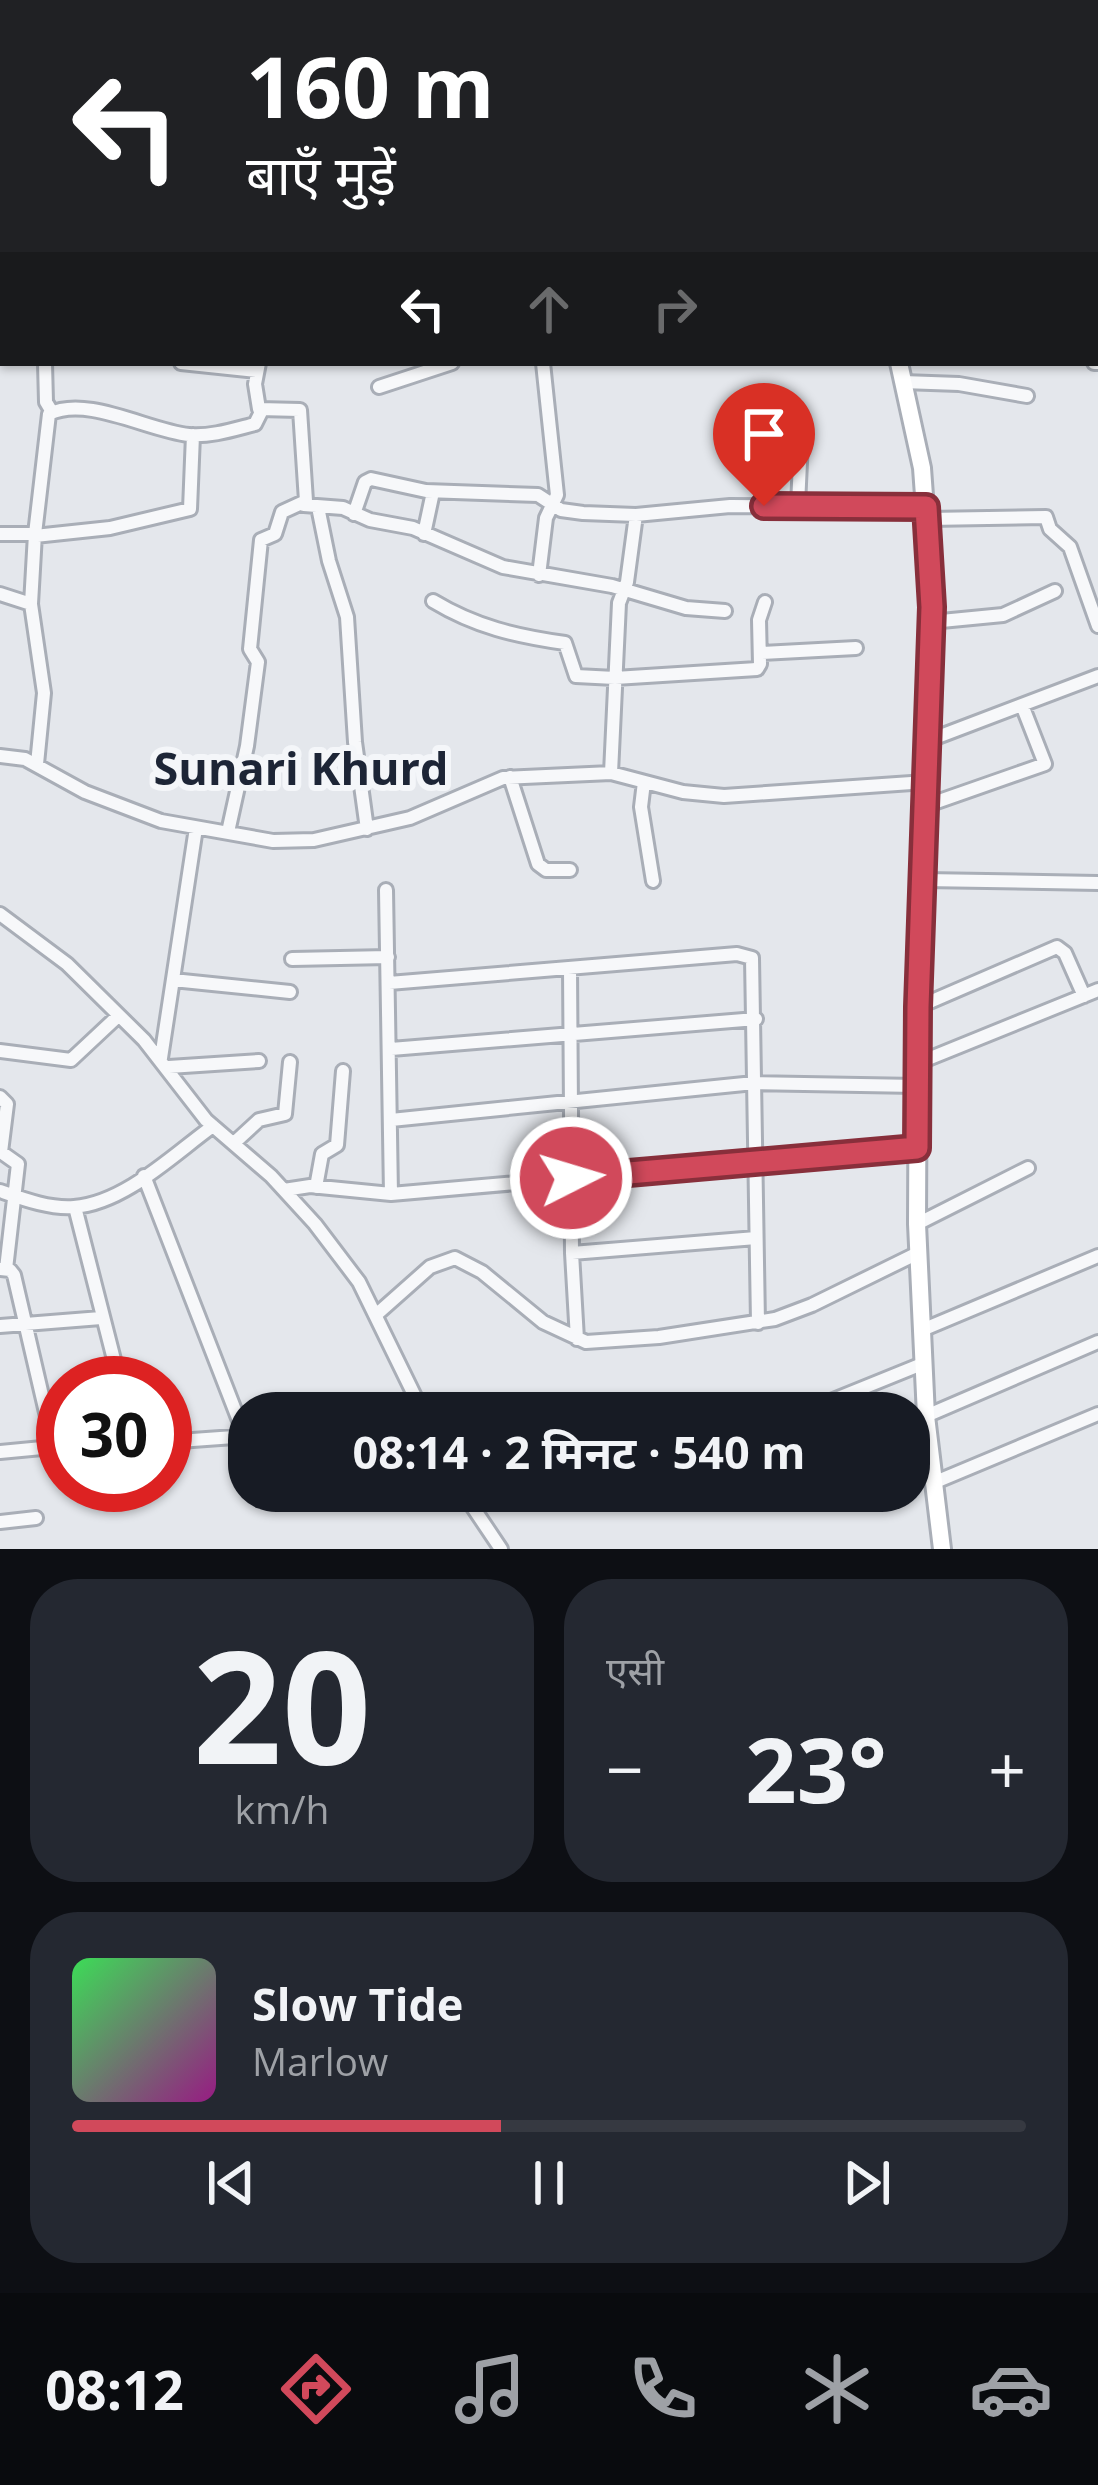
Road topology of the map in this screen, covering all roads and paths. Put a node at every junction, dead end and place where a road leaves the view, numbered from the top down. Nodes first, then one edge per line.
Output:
1 (45, 366) edge
2 (443, 366) edge
3 (543, 366) edge
4 (900, 366) edge
5 (258, 367) edge
6 (903, 382) junction
7 (379, 387) dead end
8 (1027, 396) dead end
9 (262, 410) junction
10 (52, 412) junction
11 (775, 433) dead end
12 (193, 435) junction
13 (433, 491) junction
14 (555, 505) junction
15 (798, 505) junction
16 (311, 506) junction
17 (927, 513) junction
18 (354, 514) junction
19 (637, 515) junction
20 (0, 534) edge
21 (424, 534) junction
22 (34, 535) junction
23 (539, 575) junction
24 (624, 590) junction
25 (1055, 591) dead end
26 (0, 594) edge
27 (433, 601) dead end
28 (765, 602) dead end
29 (31, 604) junction
30 (724, 611) dead end
31 (931, 622) junction
32 (1098, 626) edge
33 (856, 648) dead end
34 (760, 652) junction
35 (1098, 676) edge
36 (615, 678) junction
37 (1022, 705) junction
38 (927, 741) junction
39 (1, 758) edge
40 (37, 764) junction
41 (610, 773) junction
42 (510, 777) junction
43 (644, 782) junction
44 (926, 782) junction
45 (925, 806) junction
46 (196, 828) junction
47 (367, 829) junction
48 (228, 832) junction
49 (570, 870) dead end
50 (925, 880) junction
51 (653, 881) dead end
52 (1098, 883) edge
53 (386, 890) dead end
54 (3, 924) edge
55 (388, 957) junction
56 (292, 959) dead end
57 (570, 968) junction
58 (173, 980) junction
59 (389, 983) junction
60 (1098, 990) edge
61 (290, 992) dead end
62 (1084, 996) junction
63 (918, 1007) junction
64 (118, 1016) junction
65 (755, 1019) junction
66 (572, 1031) junction
67 (391, 1049) junction
68 (0, 1051) edge
69 (260, 1061) dead end
70 (290, 1062) dead end
71 (165, 1063) junction
72 (918, 1063) junction
73 (343, 1071) dead end
74 (754, 1083) junction
75 (917, 1086) junction
76 (0, 1097) edge
77 (572, 1099) junction
78 (391, 1120) junction
79 (213, 1126) junction
80 (234, 1143) junction
81 (917, 1148) junction
82 (756, 1161) junction
83 (1028, 1168) dead end
84 (144, 1175) junction
85 (571, 1178) junction
86 (316, 1187) junction
87 (284, 1190) junction
88 (6, 1194) edge
89 (391, 1194) junction
90 (75, 1207) junction
91 (916, 1224) junction
92 (756, 1238) junction
93 (572, 1252) junction
94 (918, 1253) junction
95 (1098, 1256) edge
96 (3, 1269) edge
97 (377, 1314) junction
98 (101, 1318) junction
99 (758, 1323) junction
100 (26, 1324) junction
101 (0, 1326) edge
102 (922, 1330) junction
103 (577, 1339) junction
104 (1098, 1342) edge
105 (112, 1356) edge
106 (36, 1362) edge
107 (922, 1364) junction
108 (230, 1392) edge
109 (413, 1392) edge
110 (853, 1392) edge
111 (924, 1392) edge
112 (930, 1414) edge
113 (1098, 1414) edge
114 (228, 1437) edge
115 (192, 1440) edge
116 (36, 1449) edge
117 (0, 1452) edge
118 (930, 1455) edge
119 (933, 1484) junction
120 (476, 1512) edge
121 (36, 1518) dead end
122 (0, 1522) edge
123 (501, 1549) edge
124 (942, 1549) edge

1 - 10 street
2 - 7 street
3 - 14 street
4 - 6 street
5 - 9 street
6 - 8 street
6 - 17 street
9 - 12 street
9 - 16 street
10 - 12 street
10 - 22 street
11 - 15 street
12 - 22 street
13 - 14 street
13 - 18 street
13 - 21 street
14 - 19 street
14 - 23 street
15 - 17 street
15 - 19 street
16 - 18 street
16 - 47 street
16 - 48 street
17 - 31 street
17 - 32 street
18 - 21 street
19 - 24 street
20 - 22 street
21 - 23 street
22 - 29 street
23 - 24 street
24 - 30 street
24 - 36 street
25 - 31 street
26 - 29 street
27 - 36 street
28 - 34 street
29 - 40 street
31 - 38 street
33 - 34 street
34 - 36 street
35 - 37 street
36 - 41 street
37 - 38 street
37 - 45 street
38 - 44 street
39 - 40 street
40 - 46 street
41 - 42 street
41 - 43 street
42 - 47 street
42 - 49 street
43 - 44 street
43 - 51 street
44 - 45 street
45 - 50 street
46 - 48 street
46 - 58 street
47 - 48 street
50 - 52 street
50 - 63 street
53 - 55 street
54 - 64 street
55 - 56 street
55 - 59 street
57 - 59 street
57 - 65 street
57 - 66 street
58 - 61 street
58 - 71 street
59 - 67 street
60 - 62 street
62 - 63 street
62 - 72 street
63 - 72 street
64 - 68 street
64 - 71 street
65 - 66 street
65 - 74 street
66 - 67 street
66 - 77 street
67 - 78 street
69 - 71 street
70 - 80 street
71 - 79 street
72 - 75 street
73 - 86 street
74 - 75 street
74 - 77 street
74 - 82 street
75 - 81 street
76 - 88 street
77 - 78 street
77 - 85 street
78 - 89 street
79 - 80 street
79 - 84 street
80 - 87 street
81 - 82 street
81 - 91 street
82 - 85 street
82 - 92 street
83 - 91 street
84 - 90 street
84 - 108 street
85 - 89 street
85 - 93 street
86 - 87 street
86 - 89 street
87 - 97 street
88 - 90 street
88 - 96 street
90 - 98 street
91 - 94 street
92 - 93 street
92 - 99 street
93 - 103 street
94 - 99 street
94 - 102 street
95 - 102 street
96 - 100 street
97 - 103 street
97 - 109 street
98 - 100 street
98 - 105 street
99 - 103 street
100 - 101 street
100 - 106 street
102 - 107 street
104 - 112 street
107 - 110 street
107 - 111 street
113 - 119 street
114 - 115 street
116 - 117 street
118 - 119 street
119 - 124 street
120 - 123 street
121 - 122 street

